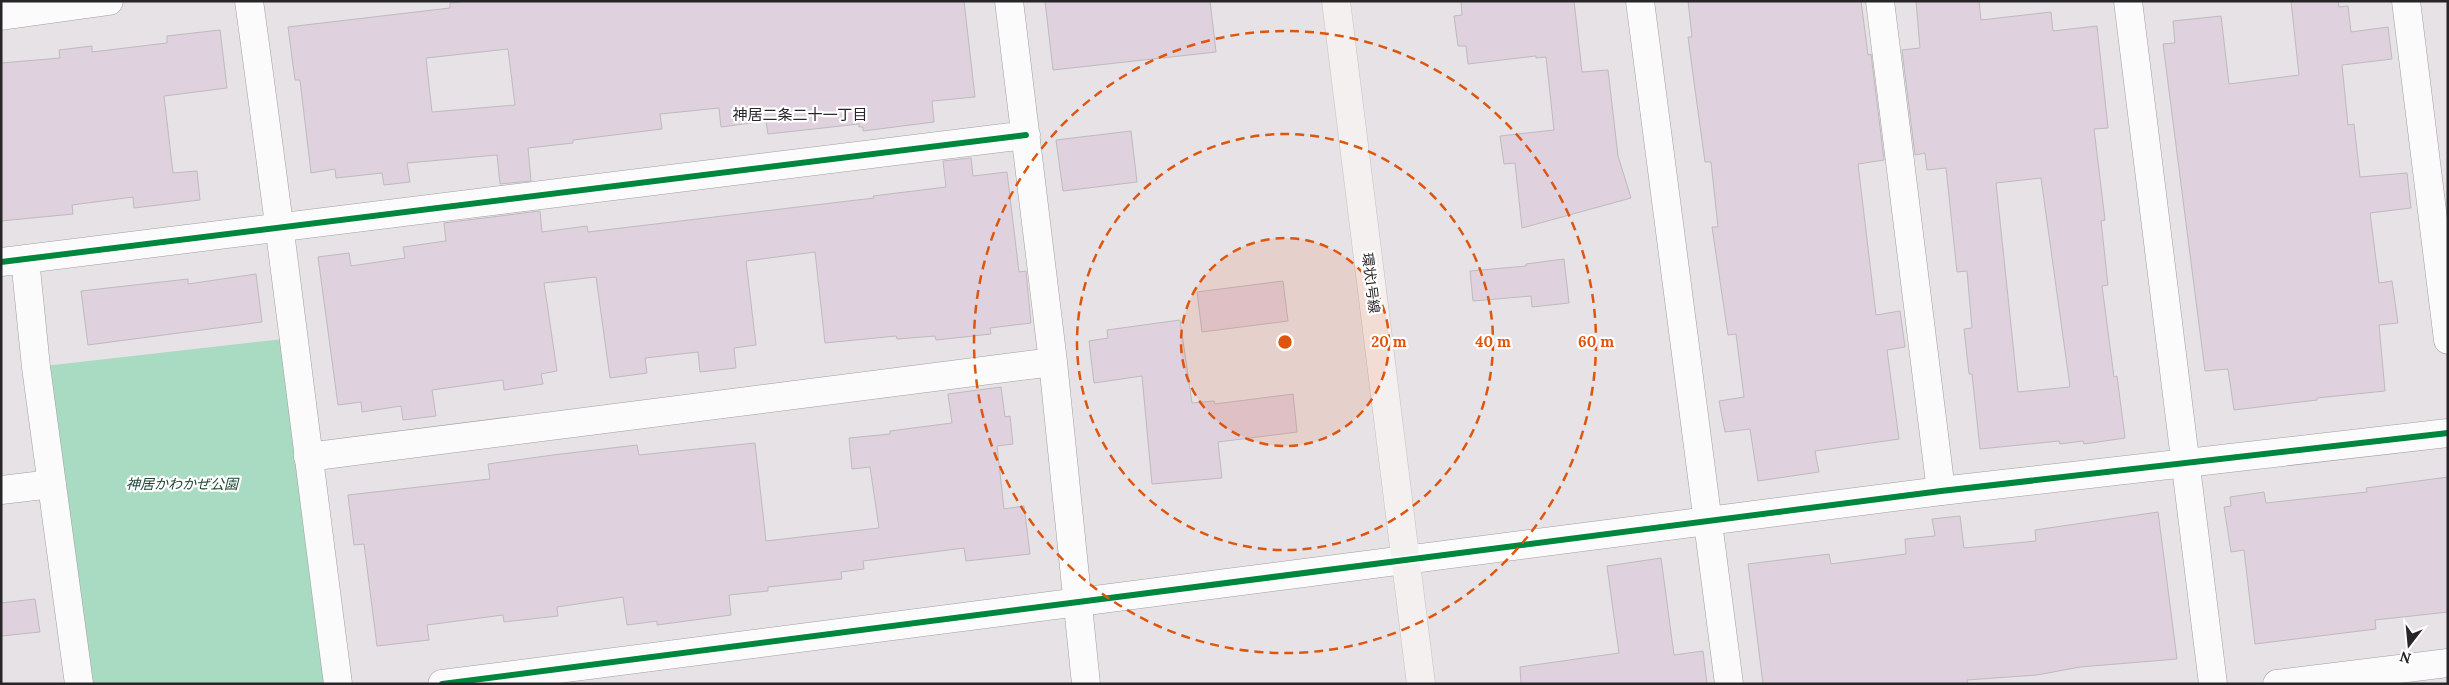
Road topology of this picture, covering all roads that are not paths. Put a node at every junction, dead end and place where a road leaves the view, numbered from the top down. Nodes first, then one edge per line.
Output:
1 (109, 1) edge
2 (249, 1) edge
3 (1009, 1) edge
4 (1336, 1) edge
5 (1640, 1) edge
6 (1880, 1) edge
7 (2128, 1) edge
8 (2406, 1) edge
9 (1, 16) edge
10 (1026, 135) junction
11 (280, 228) junction
12 (13, 261) edge
13 (2448, 340) edge
14 (1052, 362) junction
15 (2448, 433) edge
16 (308, 457) junction
17 (2184, 463) junction
18 (52, 484) junction
19 (1, 490) edge
20 (1941, 491) junction
21 (1708, 522) junction
22 (1406, 560) junction
23 (1077, 602) junction
24 (2448, 663) edge
25 (79, 684) edge
26 (338, 684) edge
27 (442, 684) edge
28 (1086, 684) edge
29 (1421, 684) edge
30 (1729, 684) edge
31 (2213, 684) edge
32 (2277, 684) edge

1 - 9 street
2 - 11 street
3 - 10 street
4 - 22 main road, 環状1号線
5 - 21 street
6 - 20 street
7 - 17 street
8 - 13 street
10 - 11 street
10 - 14 street
11 - 12 street
11 - 16 street
12 - 18 street
14 - 16 street
14 - 23 street
15 - 17 street
16 - 26 street
17 - 20 street
17 - 31 street
18 - 19 street
18 - 25 street
20 - 21 street
21 - 22 street
21 - 30 street
22 - 23 street
22 - 29 main road, 環状1号線
23 - 27 street
23 - 28 street
24 - 32 street

